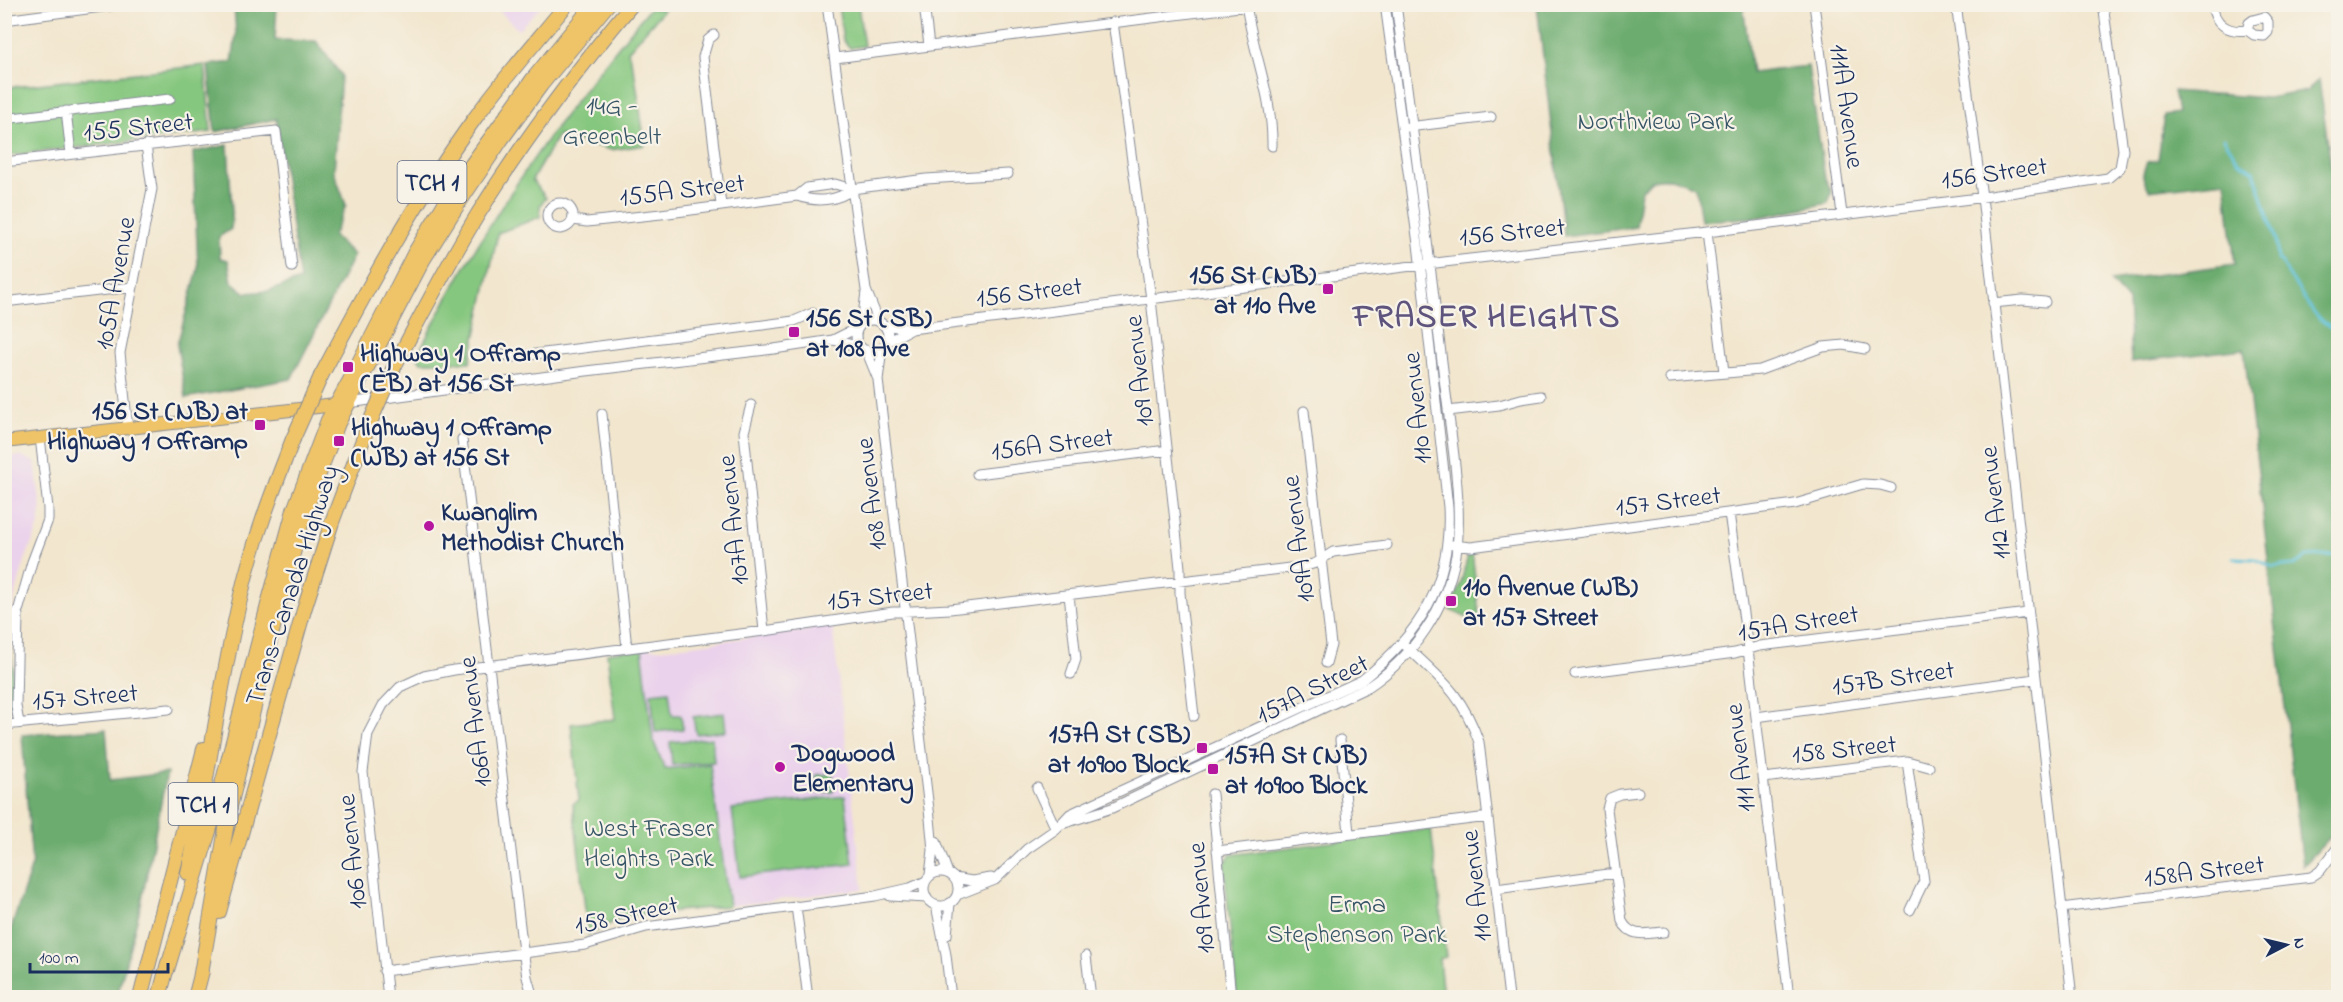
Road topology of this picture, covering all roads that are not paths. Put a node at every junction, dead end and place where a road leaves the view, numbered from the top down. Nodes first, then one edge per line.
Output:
1 (125, 4) edge
2 (567, 4) edge
3 (594, 4) edge
4 (608, 4) edge
5 (632, 4) edge
6 (827, 4) edge
7 (924, 4) edge
8 (1263, 4) edge
9 (1385, 4) edge
10 (1396, 4) edge
11 (1814, 4) edge
12 (1956, 4) edge
13 (2103, 4) edge
14 (2212, 4) edge
15 (1246, 6) edge
16 (4, 20) edge
17 (1113, 22) junction
18 (2247, 30) dead end
19 (714, 35) dead end
20 (929, 46) junction
21 (835, 58) junction
22 (170, 99) dead end
23 (66, 111) junction
24 (1491, 117) dead end
25 (4, 119) edge
26 (1408, 127) junction
27 (146, 145) junction
28 (1272, 146) dead end
29 (71, 154) junction
30 (4, 162) edge
31 (1008, 174) dead end
32 (852, 189) junction
33 (796, 196) junction
34 (1982, 197) junction
35 (721, 205) junction
36 (1842, 214) junction
37 (573, 220) dead end
38 (1707, 232) junction
39 (1426, 264) junction
40 (292, 267) dead end
41 (134, 287) junction
42 (866, 290) junction
43 (1151, 299) junction
44 (4, 302) edge
45 (2045, 302) dead end
46 (1993, 303) junction
47 (813, 313) dead end
48 (881, 324) junction
49 (861, 326) junction
50 (911, 329) junction
51 (832, 340) junction
52 (884, 345) junction
53 (863, 348) junction
54 (1864, 350) dead end
55 (499, 353) dead end
56 (1431, 353) junction
57 (1724, 372) junction
58 (1670, 378) dead end
59 (878, 380) junction
60 (1541, 396) dead end
61 (342, 404) junction
62 (751, 405) dead end
63 (1304, 411) dead end
64 (1448, 411) junction
65 (602, 414) dead end
66 (128, 429) junction
67 (40, 437) junction
68 (462, 440) dead end
69 (4, 442) edge
70 (1167, 450) junction
71 (977, 474) dead end
72 (1891, 488) dead end
73 (1729, 513) junction
74 (1452, 544) junction
75 (1387, 545) dead end
76 (1321, 561) junction
77 (1180, 581) junction
78 (1070, 595) junction
79 (19, 608) junction
80 (905, 611) junction
81 (2028, 613) junction
82 (764, 631) junction
83 (232, 636) junction
84 (4, 641) edge
85 (1406, 647) junction
86 (627, 648) junction
87 (1748, 649) junction
88 (1326, 663) dead end
89 (488, 665) junction
90 (1071, 674) dead end
91 (1575, 674) dead end
92 (2036, 679) junction
93 (383, 705) joint
94 (169, 709) dead end
95 (1194, 716) dead end
96 (1756, 717) junction
97 (19, 723) junction
98 (4, 725) edge
99 (1340, 740) dead end
100 (1907, 761) junction
101 (1929, 767) dead end
102 (1763, 778) junction
103 (1037, 788) dead end
104 (1638, 792) dead end
105 (1212, 794) dead end
106 (1488, 817) junction
107 (930, 818) junction
108 (1059, 826) junction
109 (1350, 833) junction
110 (2338, 847) edge
111 (1217, 851) junction
112 (1004, 872) junction
113 (1615, 873) junction
114 (951, 875) junction
115 (928, 878) junction
116 (1496, 889) junction
117 (957, 895) junction
118 (875, 896) junction
119 (927, 898) junction
120 (950, 903) junction
121 (936, 905) junction
122 (796, 906) junction
123 (2061, 908) junction
124 (1910, 910) dead end
125 (1664, 932) dead end
126 (524, 953) junction
127 (946, 955) junction
128 (1086, 956) dead end
129 (167, 970) junction
130 (384, 971) junction
131 (200, 979) junction
132 (140, 998) edge
133 (159, 998) edge
134 (195, 998) edge
135 (387, 998) edge
136 (533, 998) edge
137 (808, 998) edge
138 (951, 998) edge
139 (1091, 998) edge
140 (1231, 998) edge
141 (1509, 998) edge
142 (1789, 998) edge
143 (2072, 998) edge

1 - 16 street
2 - 83 highway, Trans-Canada Highway / TCH 1, bridge
3 - 61 highway
4 - 61 highway
5 - 131 highway, Trans-Canada Highway / TCH 1, bridge
6 - 21 street
7 - 20 street
8 - 15 street
9 - 26 street, 110 Avenue
10 - 26 street, 110 Avenue
11 - 36 street, 111A Avenue
12 - 34 street, 112 Avenue
13 - 34 street, 156 Street
14 - 18 street
15 - 17 street
15 - 28 street
17 - 20 street
17 - 43 street, 109 Avenue
19 - 35 street
20 - 21 street
21 - 32 street
22 - 23 street
23 - 25 street
23 - 29 street
24 - 26 street
26 - 39 street, 110 Avenue
27 - 29 street, 155 Street
27 - 40 street, 155 Street
27 - 41 street, 105A Avenue
29 - 30 street, 155 Street
31 - 32 street, 155A Street
32 - 33 street, 155A Street
32 - 33 street, 155A Street
32 - 42 street
33 - 35 street, 155A Street
34 - 36 street, 156 Street
34 - 46 street, 112 Avenue
35 - 37 street, 155A Street
36 - 38 street, 156 Street
38 - 39 street, 156 Street
38 - 57 street
39 - 43 street, 156 Street
39 - 56 street, 110 Avenue
39 - 64 street, 110 Avenue
41 - 44 street
41 - 66 street, 105A Avenue
42 - 48 street
42 - 49 street
43 - 50 street, 156 Street
43 - 70 street, 109 Avenue
45 - 46 street
46 - 81 street, 112 Avenue
47 - 55 street
48 - 49 street
48 - 50 street, 156 Street
48 - 52 street
49 - 51 street
49 - 53 street
50 - 52 street, 156 Street
51 - 53 street
51 - 61 street
52 - 53 street
52 - 59 street, 108 Avenue
53 - 59 street, 108 Avenue
54 - 57 street
56 - 64 street
56 - 74 street, 110 Avenue
57 - 58 street
59 - 80 street, 108 Avenue
60 - 64 street
61 - 66 main road
61 - 129 highway
61 - 131 highway
62 - 82 street, 107A Avenue
63 - 76 street, 109A Avenue
64 - 74 street, 110 Avenue
65 - 86 street
66 - 67 main road
67 - 69 main road
67 - 79 street
68 - 89 street, 106A Avenue
70 - 71 street, 156A Street
70 - 77 street, 109 Avenue
72 - 73 street, 157 Street
73 - 74 street, 157 Street
73 - 87 street, 111 Avenue
74 - 85 street, 110 Avenue
75 - 76 street, 157 Street
76 - 77 street, 157 Street
76 - 88 street, 109A Avenue
77 - 78 street, 157 Street
77 - 95 street, 109 Avenue
78 - 80 street, 157 Street
78 - 90 street
79 - 84 street
79 - 97 street
80 - 82 street, 157 Street
80 - 107 street, 108 Avenue
81 - 87 street, 157A Street
81 - 92 street, 112 Avenue
82 - 86 street, 157 Street
83 - 129 highway, Trans-Canada Highway / TCH 1
83 - 132 highway
85 - 106 street, 110 Avenue
85 - 108 street, 157A Street
86 - 89 street, 157 Street
87 - 91 street, 157A Street
87 - 96 street, 111 Avenue
89 - 93 street, 157 Street
89 - 126 street, 106A Avenue
92 - 96 street, 157B Street
92 - 123 street, 112 Avenue
93 - 130 street, 106 Avenue
94 - 97 street, 157 Street
96 - 102 street, 111 Avenue
97 - 98 street, 157 Street
99 - 109 street
100 - 101 street, 158 Street
100 - 102 street, 158 Street
100 - 124 street
102 - 142 street, 111 Avenue
103 - 108 street
104 - 113 street
105 - 111 street, 109 Avenue
106 - 109 street
106 - 116 street, 110 Avenue
107 - 114 street, 108 Avenue
107 - 115 street, 108 Avenue
108 - 112 street, 157A Street
109 - 111 street
110 - 123 street, 158A Street
111 - 140 street, 109 Avenue
112 - 114 street, 157A Street
112 - 117 street, 157A Street
113 - 116 street
113 - 125 street
114 - 115 street
114 - 117 street
115 - 118 street, 158 Street
115 - 119 street
116 - 141 street, 110 Avenue
117 - 120 street
118 - 119 street, 158 Street
118 - 122 street, 158 Street
119 - 121 street
120 - 121 street
120 - 127 street
121 - 127 street
122 - 126 street, 158 Street
122 - 137 street
123 - 143 street, 112 Avenue
126 - 130 street, 158 Street
126 - 136 street, 106A Avenue
127 - 138 street
128 - 139 street
129 - 133 highway, Trans-Canada Highway / TCH 1
130 - 135 street, 106 Avenue
131 - 134 highway, Trans-Canada Highway / TCH 1

